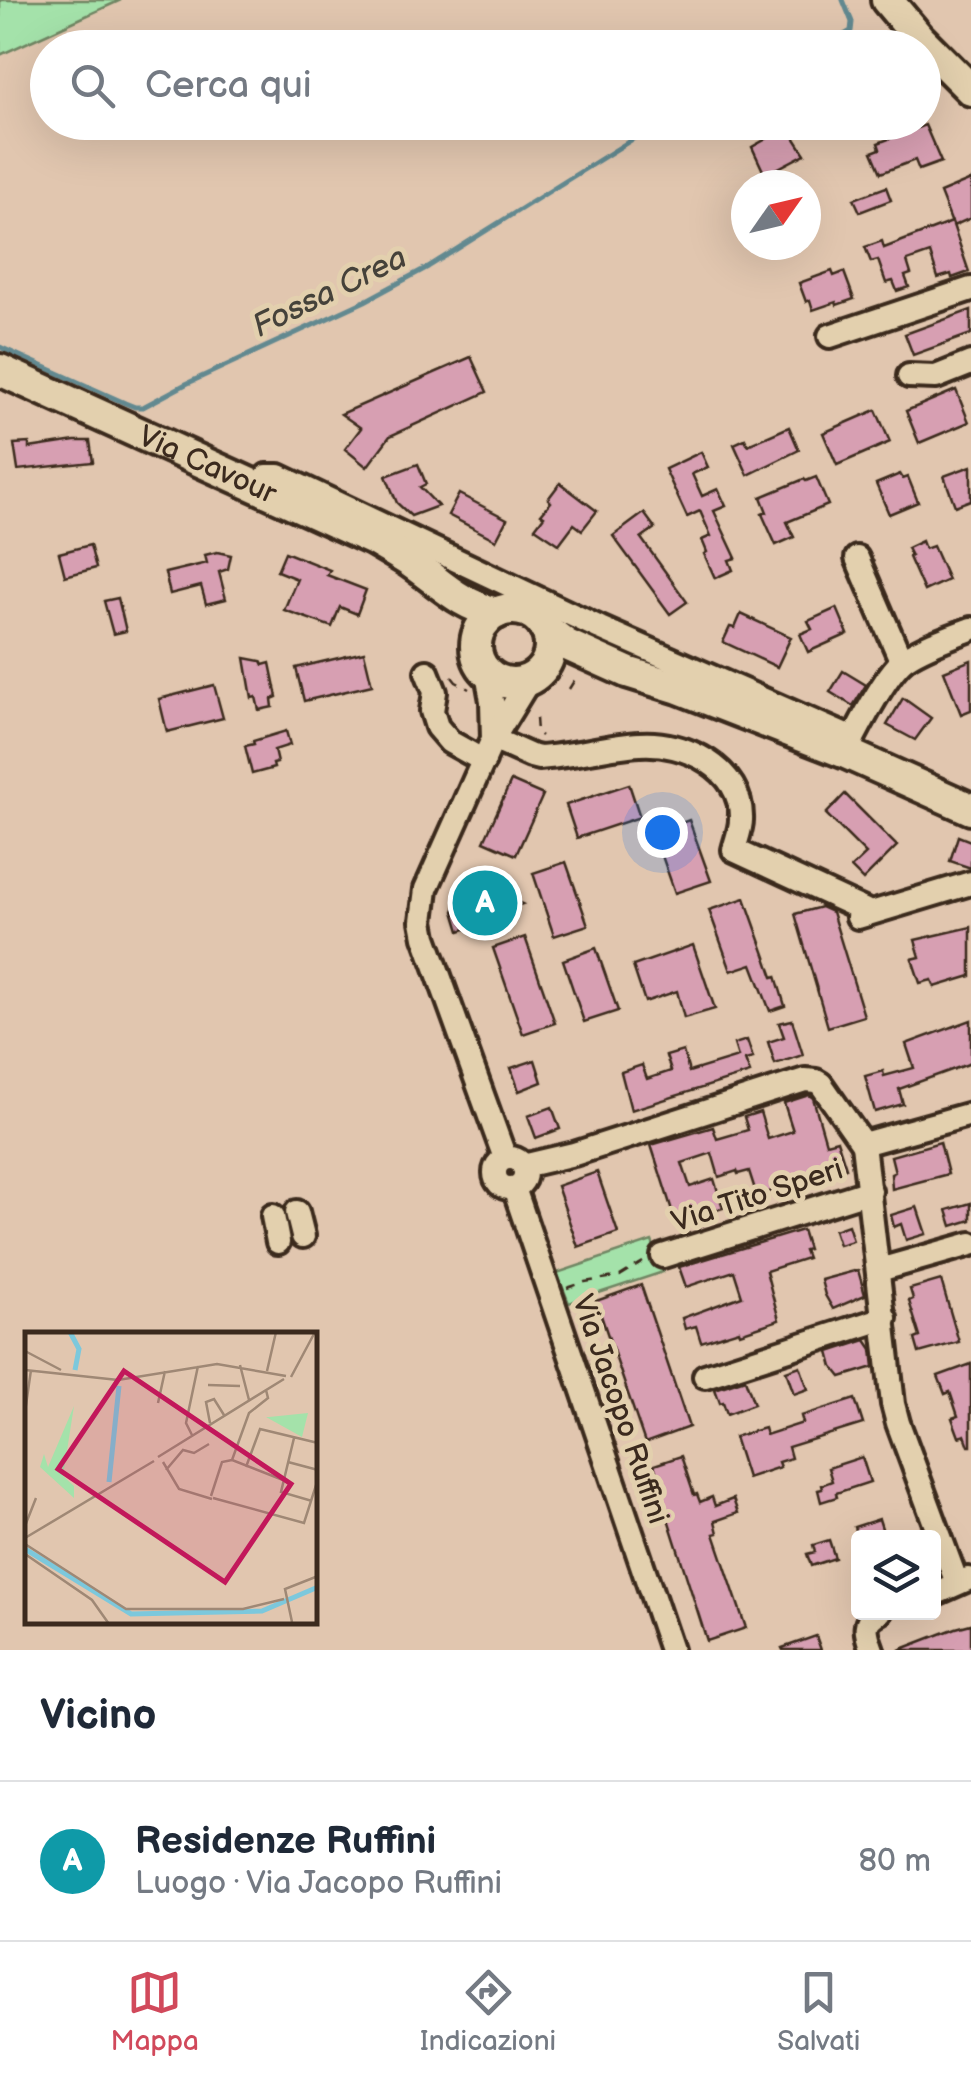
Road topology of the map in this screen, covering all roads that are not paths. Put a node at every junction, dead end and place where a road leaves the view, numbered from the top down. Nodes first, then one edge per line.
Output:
1 (887, 0) edge
2 (912, 30) edge
3 (941, 60) edge
4 (971, 90) edge
5 (971, 289) edge
6 (830, 336) dead end
7 (971, 363) edge
8 (0, 370) edge
9 (915, 376) dead end
10 (257, 486) junction
11 (857, 558) dead end
12 (410, 562) junction
13 (497, 612) junction
14 (545, 628) junction
15 (971, 628) edge
16 (476, 644) junction
17 (904, 660) junction
18 (627, 672) junction
19 (438, 673) road end
20 (536, 674) junction
21 (481, 682) junction
22 (493, 739) junction
23 (849, 746) junction
24 (484, 761) junction
25 (971, 809) edge
26 (971, 883) edge
27 (971, 1114) edge
28 (863, 1144) junction
29 (514, 1171) junction
30 (870, 1191) junction
31 (298, 1212) dead end
32 (273, 1216) dead end
33 (303, 1236) dead end
34 (278, 1242) dead end
35 (971, 1244) edge
36 (663, 1256) road end
37 (878, 1270) junction
38 (884, 1318) junction
39 (705, 1376) dead end
40 (964, 1580) edge
41 (941, 1591) edge
42 (671, 1650) edge

1 - 2 main road
3 - 4 main road
5 - 6 street
7 - 9 street
8 - 10 main road, Via Cavour
10 - 12 main road, Via Cavour
10 - 23 street
11 - 17 street
12 - 13 main road, Via Cavour
12 - 16 main road, Via Cavour
13 - 14 main road
13 - 16 main road
14 - 18 main road
14 - 20 main road
15 - 17 street
16 - 21 main road
17 - 23 street
18 - 20 main road
18 - 23 main road
19 - 24 street
20 - 21 main road
20 - 22 street, Via Jacopo Ruffini
21 - 22 street, Via Jacopo Ruffini
22 - 24 street, Via Jacopo Ruffini
22 - 26 street
23 - 25 main road
24 - 29 street, Via Jacopo Ruffini
27 - 28 street
28 - 29 street
28 - 30 street
29 - 42 street, Via Jacopo Ruffini
30 - 36 street, Via Tito Speri
30 - 37 street
31 - 33 street
32 - 34 street
35 - 37 street
37 - 38 street
38 - 39 street
38 - 40 street
40 - 41 street

